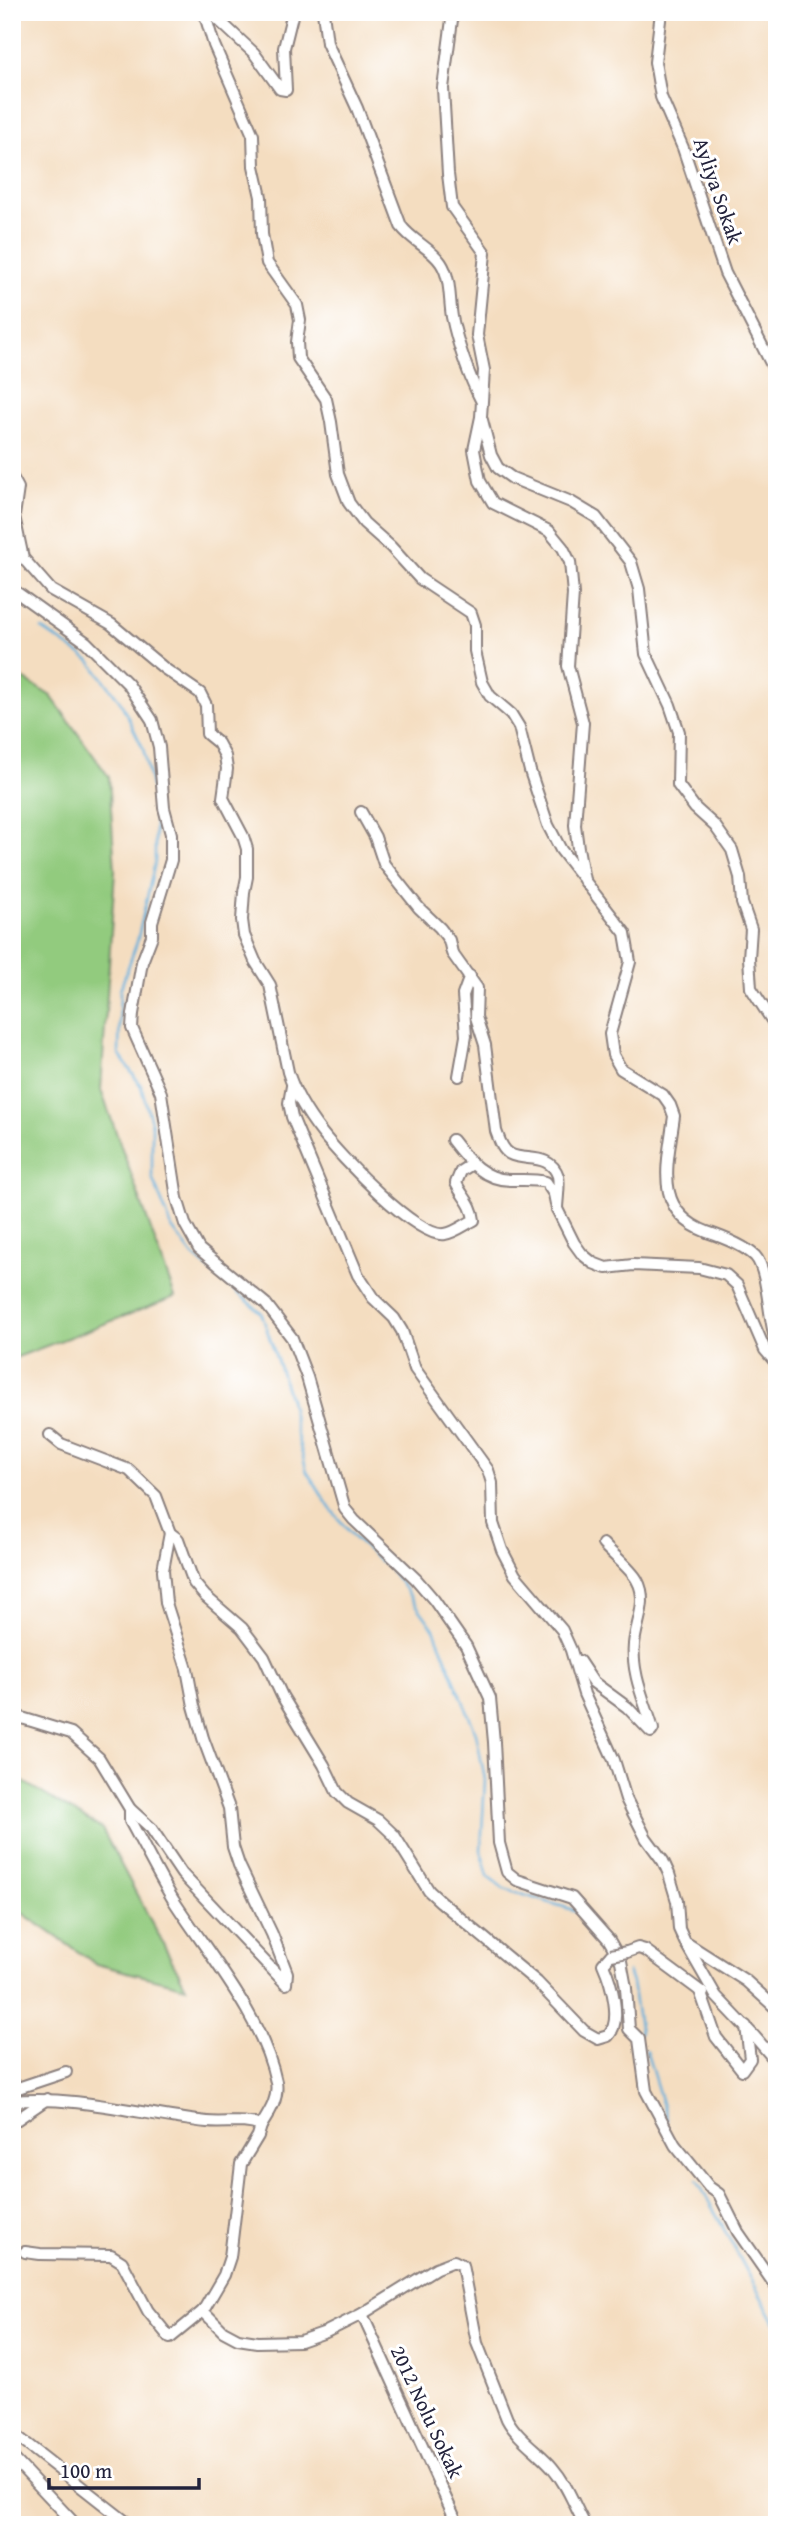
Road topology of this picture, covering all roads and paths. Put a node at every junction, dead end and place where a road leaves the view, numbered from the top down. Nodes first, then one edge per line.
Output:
1 (204, 12) edge
2 (210, 12) edge
3 (293, 12) edge
4 (323, 12) edge
5 (453, 12) edge
6 (662, 12) edge
7 (777, 375) edge
8 (482, 401) junction
9 (481, 417) junction
10 (12, 477) edge
11 (12, 589) edge
12 (361, 812) dead end
13 (584, 880) junction
14 (470, 976) junction
15 (777, 1028) edge
16 (459, 1076) dead end
17 (292, 1086) junction
18 (452, 1140) dead end
19 (472, 1164) junction
20 (557, 1209) junction
21 (777, 1345) edge
22 (777, 1364) edge
23 (50, 1435) dead end
24 (170, 1532) junction
25 (603, 1544) dead end
26 (571, 1650) junction
27 (12, 1715) edge
28 (130, 1809) junction
29 (685, 1942) junction
30 (699, 1992) junction
31 (716, 1996) junction
32 (777, 2009) edge
33 (746, 2026) junction
34 (777, 2067) edge
35 (66, 2072) dead end
36 (12, 2090) edge
37 (49, 2098) junction
38 (12, 2101) edge
39 (12, 2123) edge
40 (261, 2126) junction
41 (25, 2252) dead end
42 (777, 2288) edge
43 (203, 2311) junction
44 (362, 2315) junction
45 (12, 2438) edge
46 (12, 2457) edge
47 (76, 2525) edge
48 (130, 2525) edge
49 (458, 2525) edge
50 (585, 2525) edge

1 - 13 street
2 - 3 street
4 - 8 street
5 - 8 street
6 - 7 street, Ayliya Sokak
8 - 9 street
9 - 13 street
9 - 15 street
10 - 17 street
11 - 42 street
12 - 14 street
13 - 21 street
14 - 16 street
14 - 20 street
17 - 19 street
17 - 26 street
18 - 19 street
19 - 20 street
20 - 22 street
23 - 24 street
24 - 28 street
24 - 30 street, bridge
25 - 26 street
26 - 29 street
27 - 28 street
28 - 40 street
29 - 31 street
29 - 32 street
30 - 31 street
30 - 33 street
31 - 33 street
33 - 34 street
35 - 36 street
37 - 38 street
37 - 39 street
37 - 40 street
40 - 43 street
41 - 43 street
43 - 44 street
44 - 49 street, 2012 Nolu Sokak
44 - 50 street
45 - 48 street
46 - 47 street

